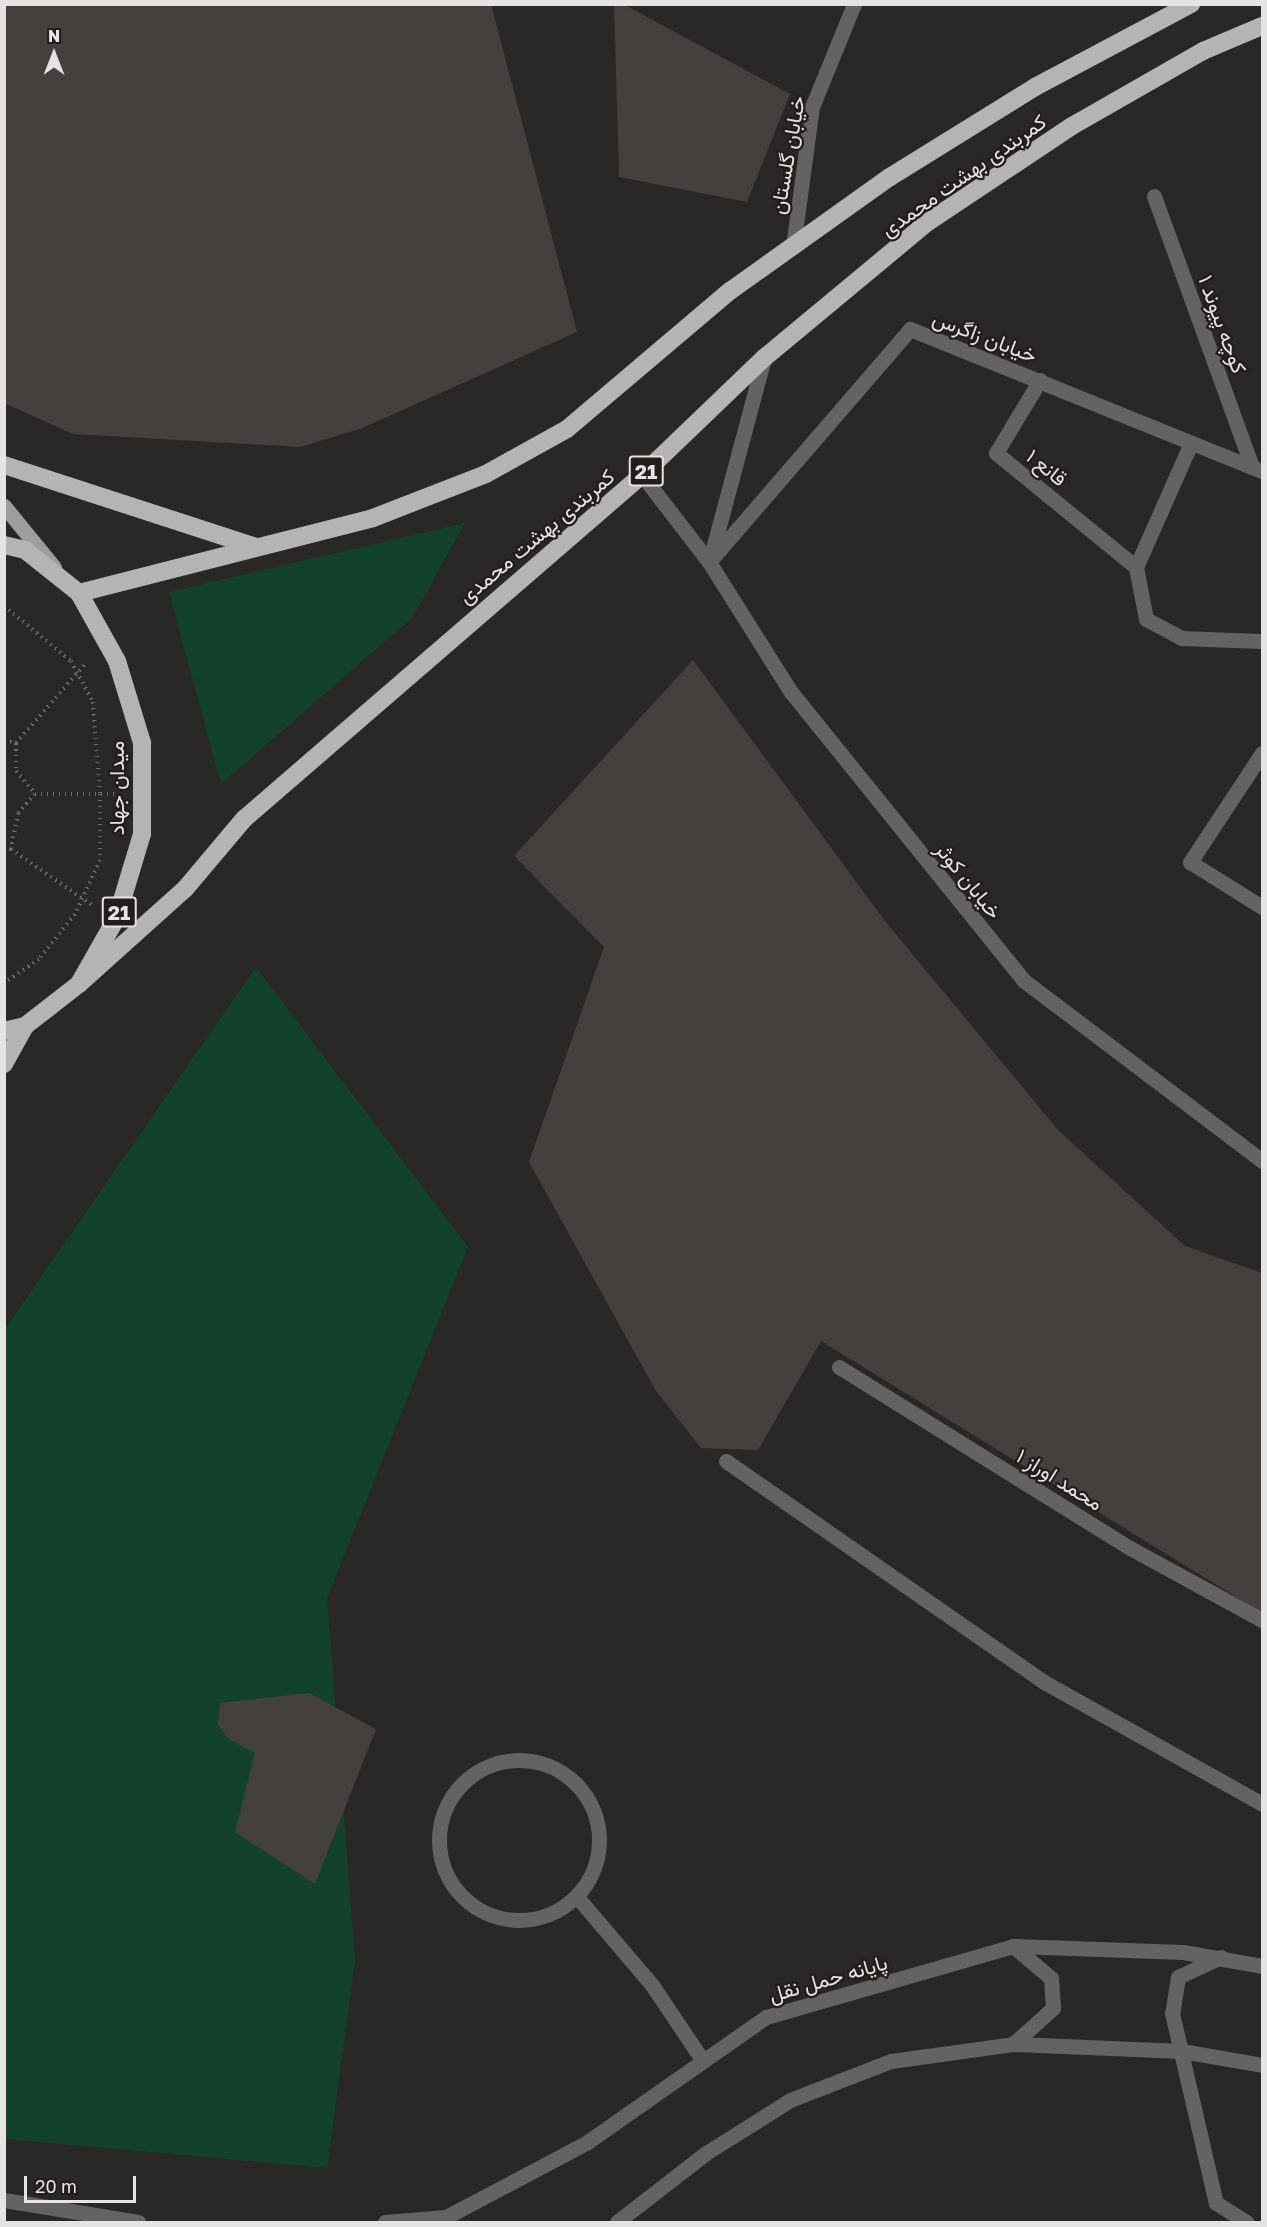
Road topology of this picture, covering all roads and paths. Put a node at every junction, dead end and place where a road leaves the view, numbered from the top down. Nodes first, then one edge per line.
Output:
1 (854, 4) edge
2 (1191, 4) edge
3 (1263, 26) edge
4 (1154, 196) dead end
5 (793, 247) junction
6 (764, 358) junction
7 (1040, 380) junction
8 (1191, 443) junction
9 (4, 465) edge
10 (1257, 469) edge
11 (642, 475) junction
12 (4, 506) edge
13 (4, 545) edge
14 (257, 547) junction
15 (709, 562) junction
16 (1136, 567) junction
17 (72, 587) junction
18 (4, 606) edge
19 (1262, 639) edge
20 (108, 643) junction
21 (77, 671) junction
22 (4, 741) edge
23 (16, 743) junction
24 (1263, 753) edge
25 (35, 794) junction
26 (100, 794) junction
27 (142, 794) junction
28 (4, 848) edge
29 (11, 849) junction
30 (81, 900) junction
31 (1263, 907) edge
32 (117, 917) junction
33 (4, 983) edge
34 (79, 984) junction
35 (24, 1026) junction
36 (4, 1031) edge
37 (4, 1064) edge
38 (1263, 1161) edge
39 (839, 1366) dead end
40 (726, 1461) dead end
41 (1263, 1620) edge
42 (1263, 1804) edge
43 (578, 1898) junction
44 (1013, 1946) junction
45 (1224, 1955) junction
46 (1263, 1966) edge
47 (1013, 2044) junction
48 (1182, 2051) junction
49 (701, 2058) junction
50 (1263, 2065) edge
51 (4, 2200) edge
52 (138, 2223) edge
53 (385, 2223) edge
54 (617, 2223) edge
55 (1246, 2223) edge

1 - 5 street, خیابان گلستان
2 - 5 highway, کمربندی بهشت محمدی
3 - 6 highway, کمربندی بهشت محمدی / 21
4 - 10 street, کوچه پیوند ۱
5 - 14 highway, کمربندی بهشت محمدی
6 - 11 highway, کمربندی بهشت محمدی / 21
6 - 15 street
7 - 8 street, خیابان زاگرس
7 - 15 street, خیابان زاگرس
7 - 16 street, قانع ۱
8 - 10 street, خیابان زاگرس
8 - 16 street
9 - 14 highway
11 - 15 street, خیابان کوثر
11 - 34 highway, کمربندی بهشت محمدی / 21
12 - 17 main road
13 - 17 highway, میدان جهاد / 21
14 - 17 highway, کمربندی بهشت محمدی
15 - 38 street, خیابان کوثر
16 - 19 street
17 - 20 highway, میدان جهاد / 21
18 - 21 path
20 - 21 path
20 - 27 highway, میدان جهاد / 21
21 - 23 path
21 - 26 path
22 - 23 path
23 - 25 path
24 - 31 street
25 - 26 path
25 - 29 path
26 - 27 path
26 - 30 path
27 - 32 highway, میدان جهاد / 21
28 - 29 path
29 - 30 path
30 - 32 path
30 - 33 path
32 - 34 highway, میدان جهاد / 21
34 - 35 highway, میدان جهاد / 21
35 - 36 highway, میدان جهاد / 21
35 - 37 highway, 21
39 - 41 street, محمد اوراز ۱
40 - 42 street
43 - 43 street
43 - 49 street
44 - 45 street, پایانه حمل نقل
44 - 47 street
44 - 49 street, پایانه حمل نقل
45 - 46 street, پایانه حمل نقل
45 - 48 street
47 - 48 street
47 - 54 street
48 - 50 street
48 - 55 street
49 - 53 street, پایانه حمل نقل
51 - 52 street

